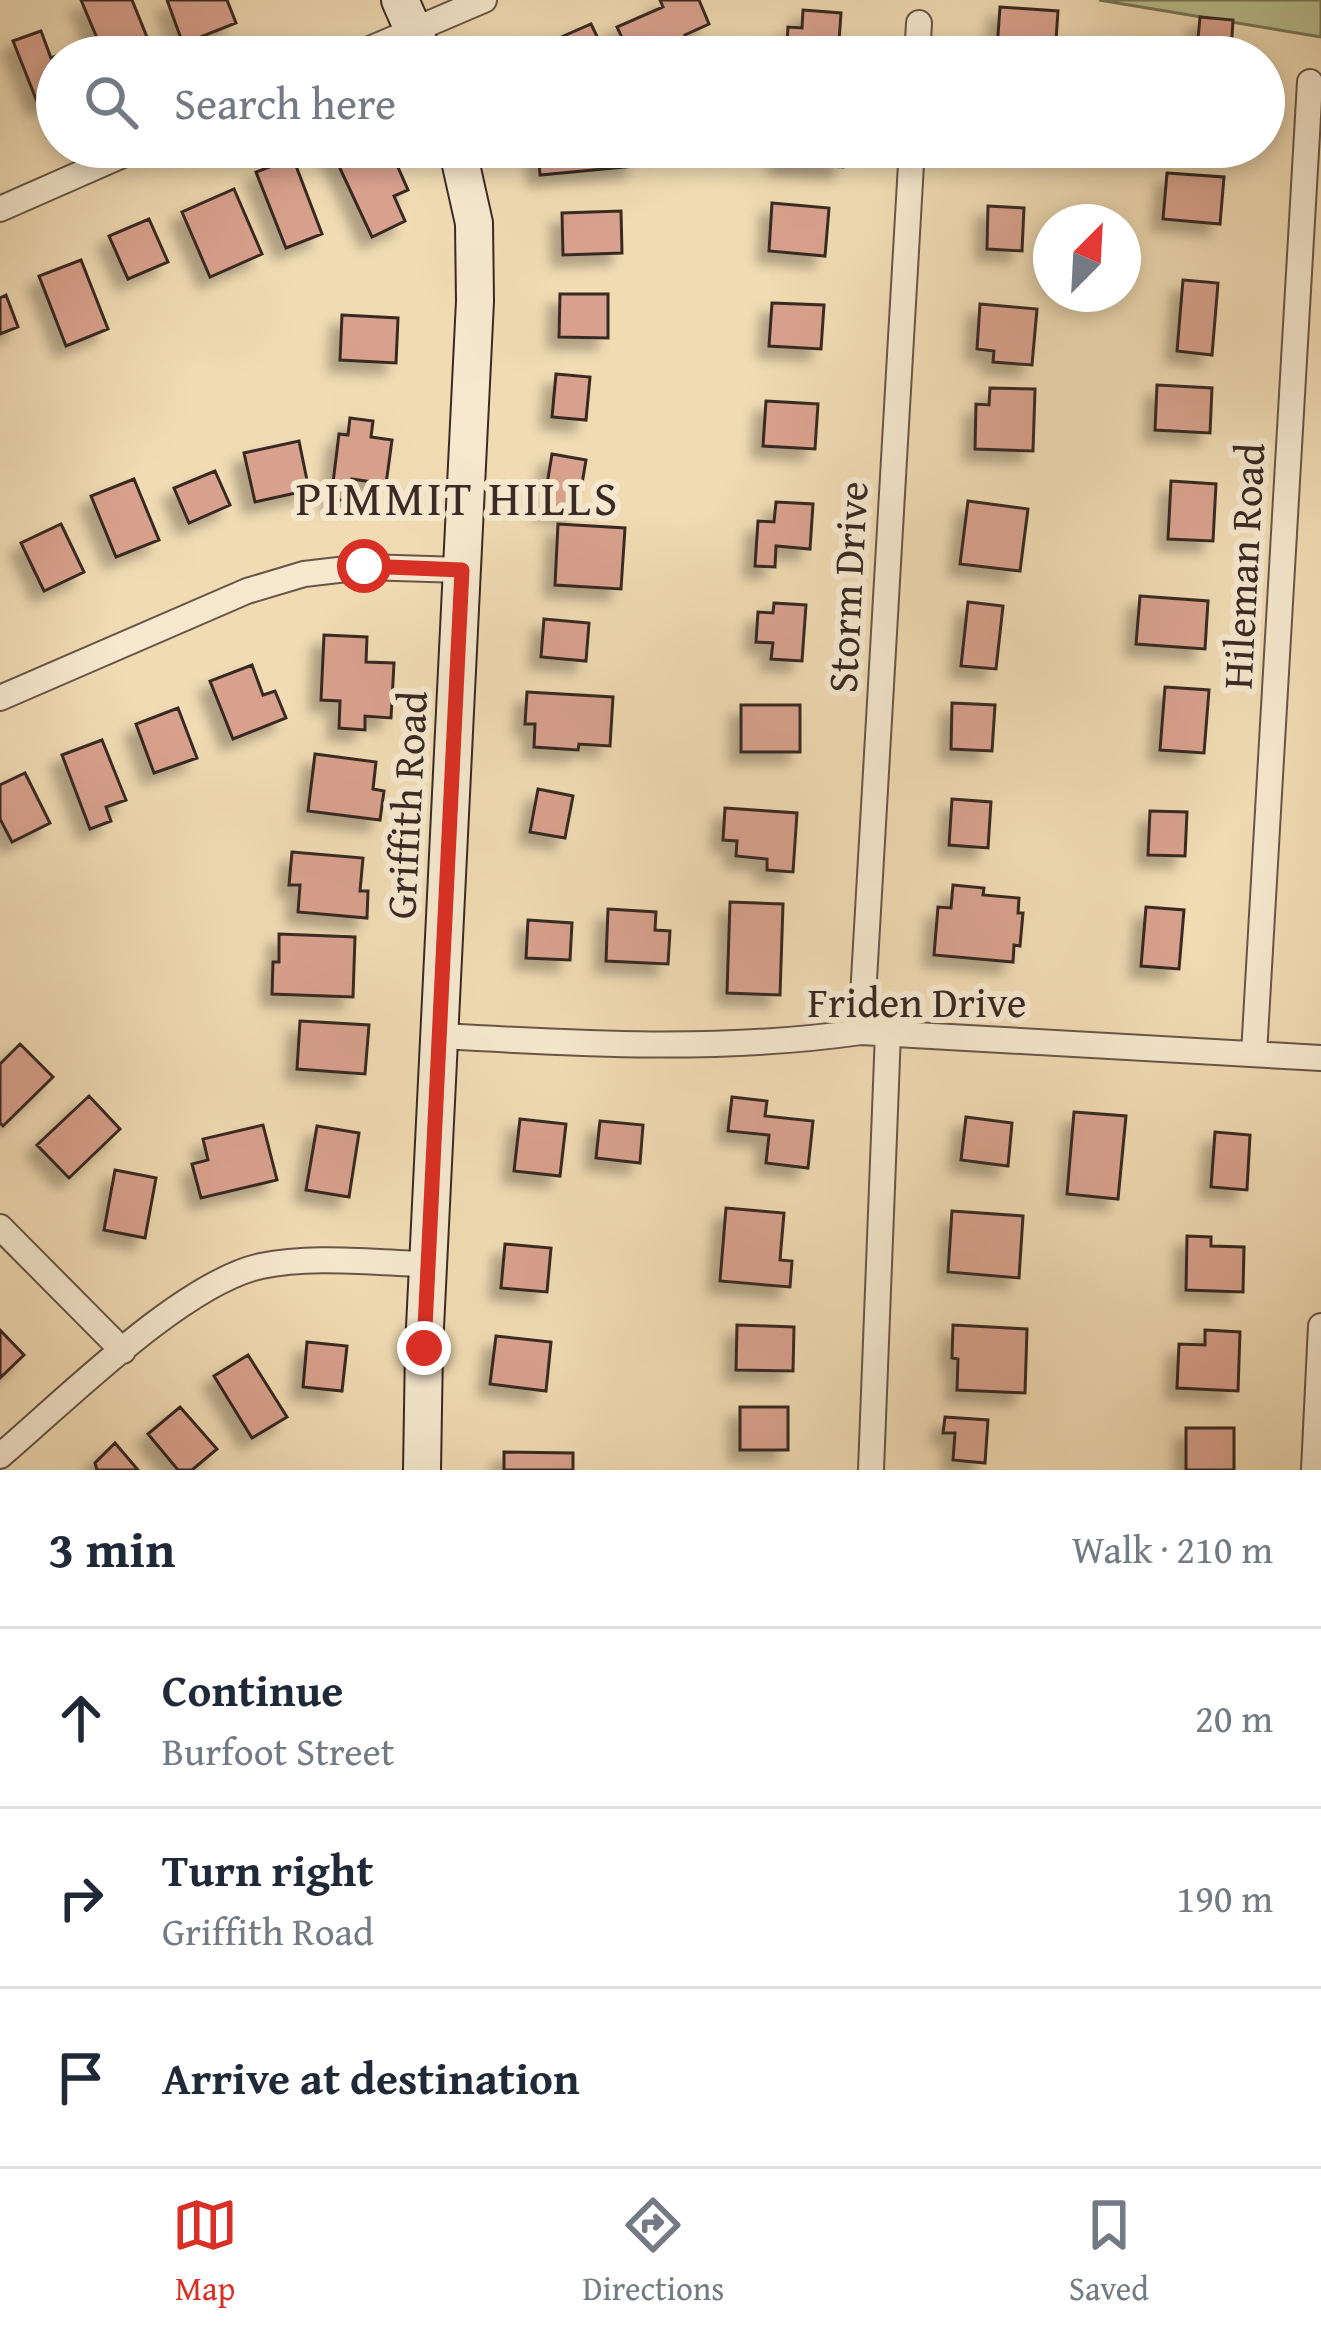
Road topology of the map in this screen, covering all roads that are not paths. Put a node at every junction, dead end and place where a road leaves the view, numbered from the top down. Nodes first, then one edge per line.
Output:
1 (484, 0) edge
2 (919, 23) dead end
3 (412, 29) edge
4 (918, 36) edge
5 (1310, 82) dead end
6 (93, 168) edge
7 (462, 168) edge
8 (911, 168) edge
9 (0, 209) edge
10 (462, 570) junction
11 (0, 698) edge
12 (861, 1032) junction
13 (888, 1033) junction
14 (440, 1036) junction
15 (1254, 1054) junction
16 (1321, 1058) edge
17 (0, 1227) edge
18 (428, 1264) junction
19 (1321, 1326) edge
20 (123, 1351) junction
21 (0, 1456) edge
22 (422, 1470) edge
23 (871, 1470) edge
24 (1314, 1470) edge

1 - 3 street
2 - 4 street
5 - 15 street, Hileman Road
6 - 9 street
7 - 10 street, Griffith Road
8 - 12 street, Storm Drive
10 - 11 street
10 - 14 street, Griffith Road
12 - 13 street, Friden Drive
12 - 14 street, Friden Drive
13 - 15 street, Friden Drive
13 - 23 street
14 - 18 street, Griffith Road
15 - 16 street, Friden Drive
17 - 20 street
18 - 20 street
18 - 22 street, Griffith Road
19 - 24 street
20 - 21 street

